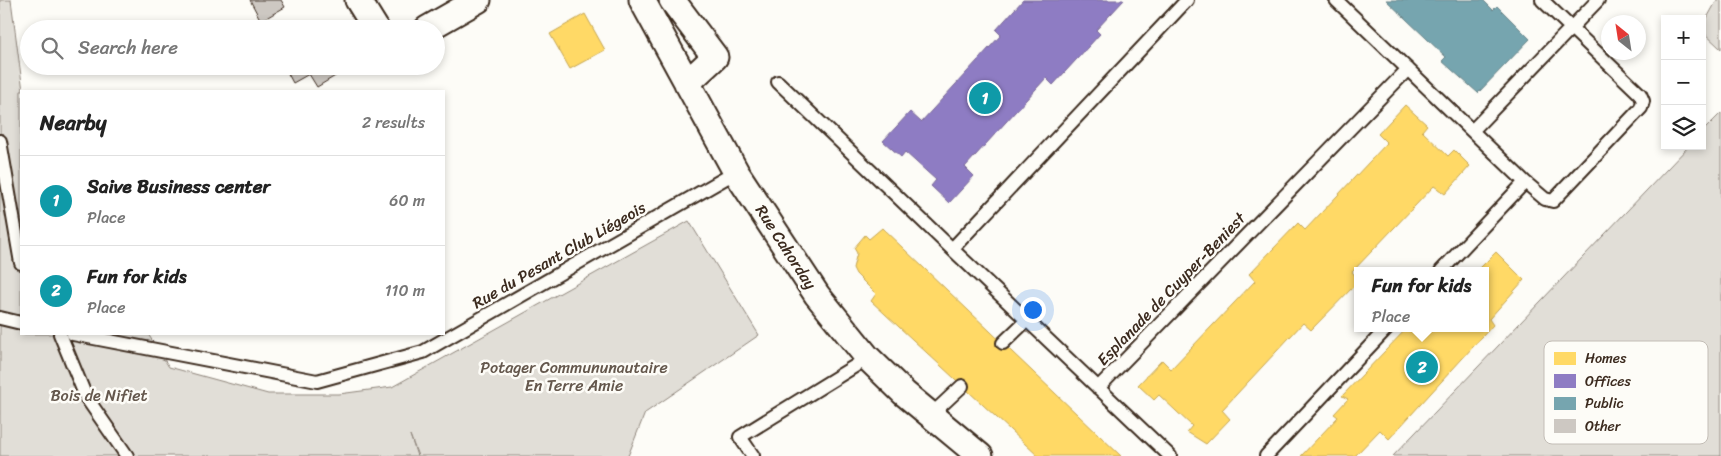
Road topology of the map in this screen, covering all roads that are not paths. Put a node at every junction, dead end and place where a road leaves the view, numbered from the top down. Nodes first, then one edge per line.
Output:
1 (358, 0) edge
2 (478, 0) edge
3 (642, 0) edge
4 (672, 0) edge
5 (1186, 0) edge
6 (1336, 0) edge
7 (1542, 0) edge
8 (1598, 0) edge
9 (370, 20) edge
10 (443, 20) edge
11 (1572, 28) junction
12 (1408, 69) junction
13 (778, 82) dead end
14 (687, 83) junction
15 (1472, 131) junction
16 (0, 141) edge
17 (736, 172) junction
18 (1525, 182) junction
19 (952, 250) junction
20 (20, 256) edge
21 (1445, 267) edge
22 (0, 318) edge
23 (1027, 320) junction
24 (20, 323) edge
25 (1383, 332) edge
26 (60, 335) edge
27 (78, 335) edge
28 (1002, 343) dead end
29 (868, 358) junction
30 (962, 386) dead end
31 (1098, 388) junction
32 (931, 415) junction
33 (127, 456) edge
34 (753, 456) edge
35 (980, 456) edge
36 (1170, 456) edge
37 (1266, 456) edge

1 - 9 street
2 - 10 street
3 - 14 street, Rue Cahorday
4 - 14 street
5 - 19 lane
6 - 12 lane
7 - 11 lane
8 - 11 lane
11 - 15 lane
11 - 18 lane
12 - 15 lane
12 - 31 lane, Esplanade de Cuyper-Beniest
13 - 19 lane, Esplanade de Cuyper-Beniest
14 - 17 street, Rue Cahorday
15 - 18 lane
16 - 20 lane
17 - 27 lane, Rue du Pesant Club Liégeois
17 - 29 street, Rue Cahorday
18 - 21 lane
19 - 23 lane, Esplanade de Cuyper-Beniest
22 - 24 lane
23 - 28 lane
23 - 31 lane, Esplanade de Cuyper-Beniest
25 - 37 lane
26 - 33 lane
29 - 32 street, Rue Cahorday
29 - 34 lane
30 - 32 lane
31 - 36 lane
32 - 35 street, Rue Cahorday

